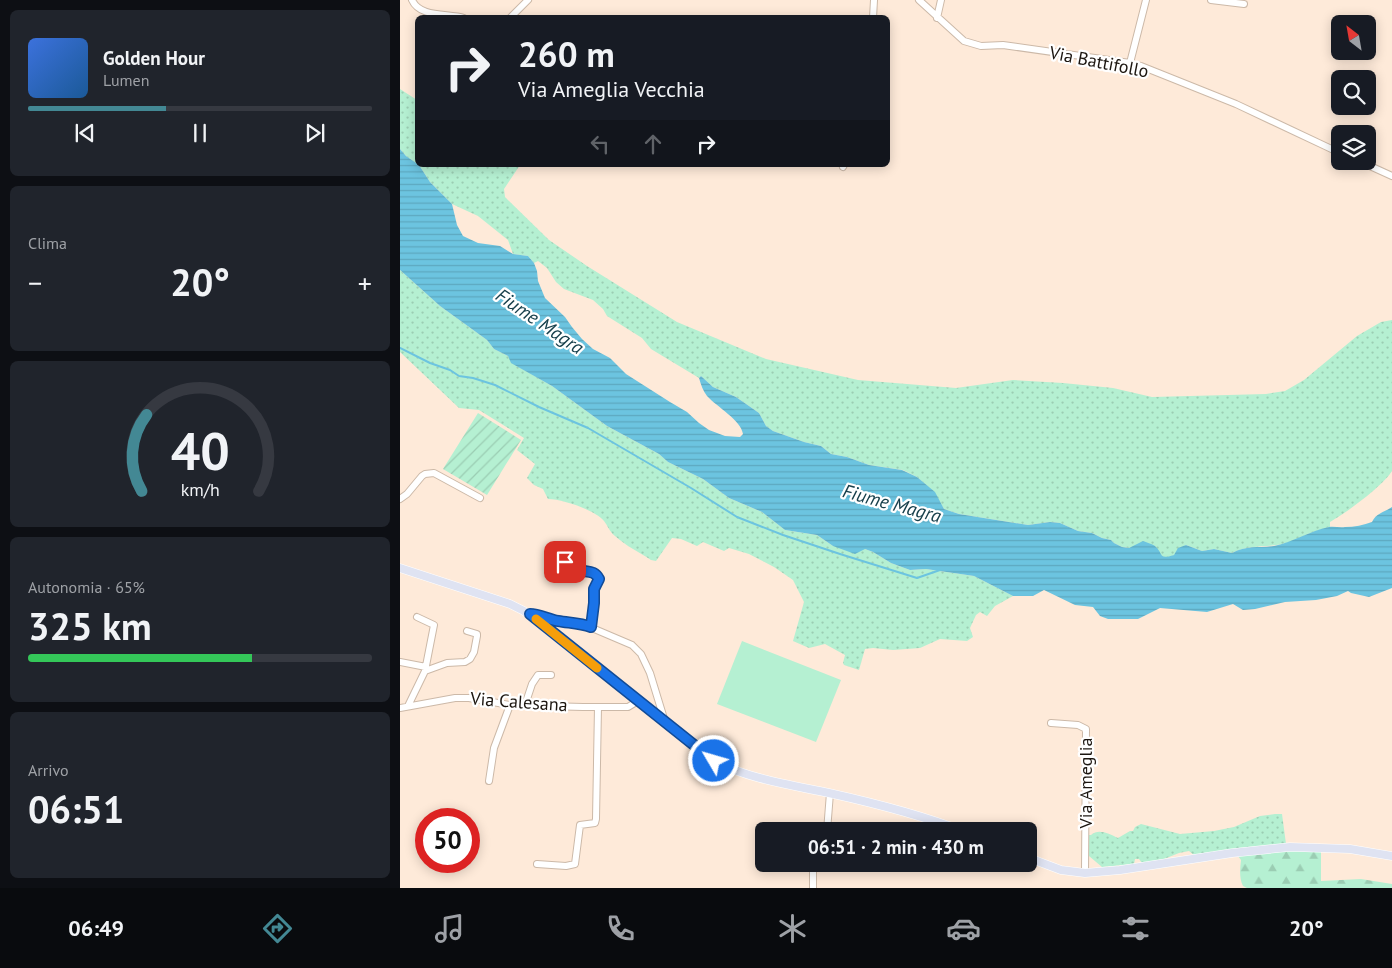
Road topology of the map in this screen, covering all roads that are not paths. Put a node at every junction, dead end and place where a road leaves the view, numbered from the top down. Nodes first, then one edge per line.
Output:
1 (412, 0) edge
2 (528, 0) edge
3 (874, 0) edge
4 (919, 0) edge
5 (941, 0) edge
6 (1146, 0) edge
7 (1211, 0) edge
8 (1244, 4) dead end
9 (453, 15) edge
10 (513, 15) edge
11 (873, 15) edge
12 (937, 18) junction
13 (1130, 63) junction
14 (1331, 149) edge
15 (1376, 169) edge
16 (1392, 176) edge
17 (480, 498) dead end
18 (400, 499) edge
19 (565, 562) dead end
20 (400, 569) edge
21 (530, 614) junction
22 (417, 617) dead end
23 (591, 627) junction
24 (467, 631) dead end
25 (400, 662) edge
26 (425, 669) junction
27 (551, 675) dead end
28 (638, 701) junction
29 (510, 705) junction
30 (525, 705) junction
31 (408, 706) junction
32 (598, 707) junction
33 (400, 708) edge
34 (665, 722) junction
35 (1052, 722) dead end
36 (489, 781) dead end
37 (830, 793) junction
38 (828, 822) edge
39 (937, 822) edge
40 (1392, 856) edge
41 (1037, 861) edge
42 (537, 864) dead end
43 (814, 872) edge
44 (1085, 873) junction
45 (813, 888) edge

1 - 9 street
2 - 10 street
3 - 11 street
4 - 12 street, Via Battifollo
5 - 12 street
6 - 13 street
7 - 8 street
12 - 13 street, Via Battifollo
13 - 14 street, Via Battifollo
15 - 16 street
17 - 18 street
19 - 23 street
20 - 21 main road
21 - 23 street
21 - 28 main road
22 - 26 street
23 - 34 street
24 - 26 street
25 - 26 street
26 - 31 street
27 - 30 street
28 - 32 street, Via Calesana
28 - 34 main road
29 - 30 street, Via Calesana
29 - 31 street, Via Calesana
29 - 36 street
30 - 32 street, Via Calesana
31 - 33 street, Via Calesana
32 - 42 street
34 - 37 main road
35 - 44 street, Via Ameglia
37 - 38 street
37 - 39 main road
40 - 44 main road
41 - 44 main road
43 - 45 street

